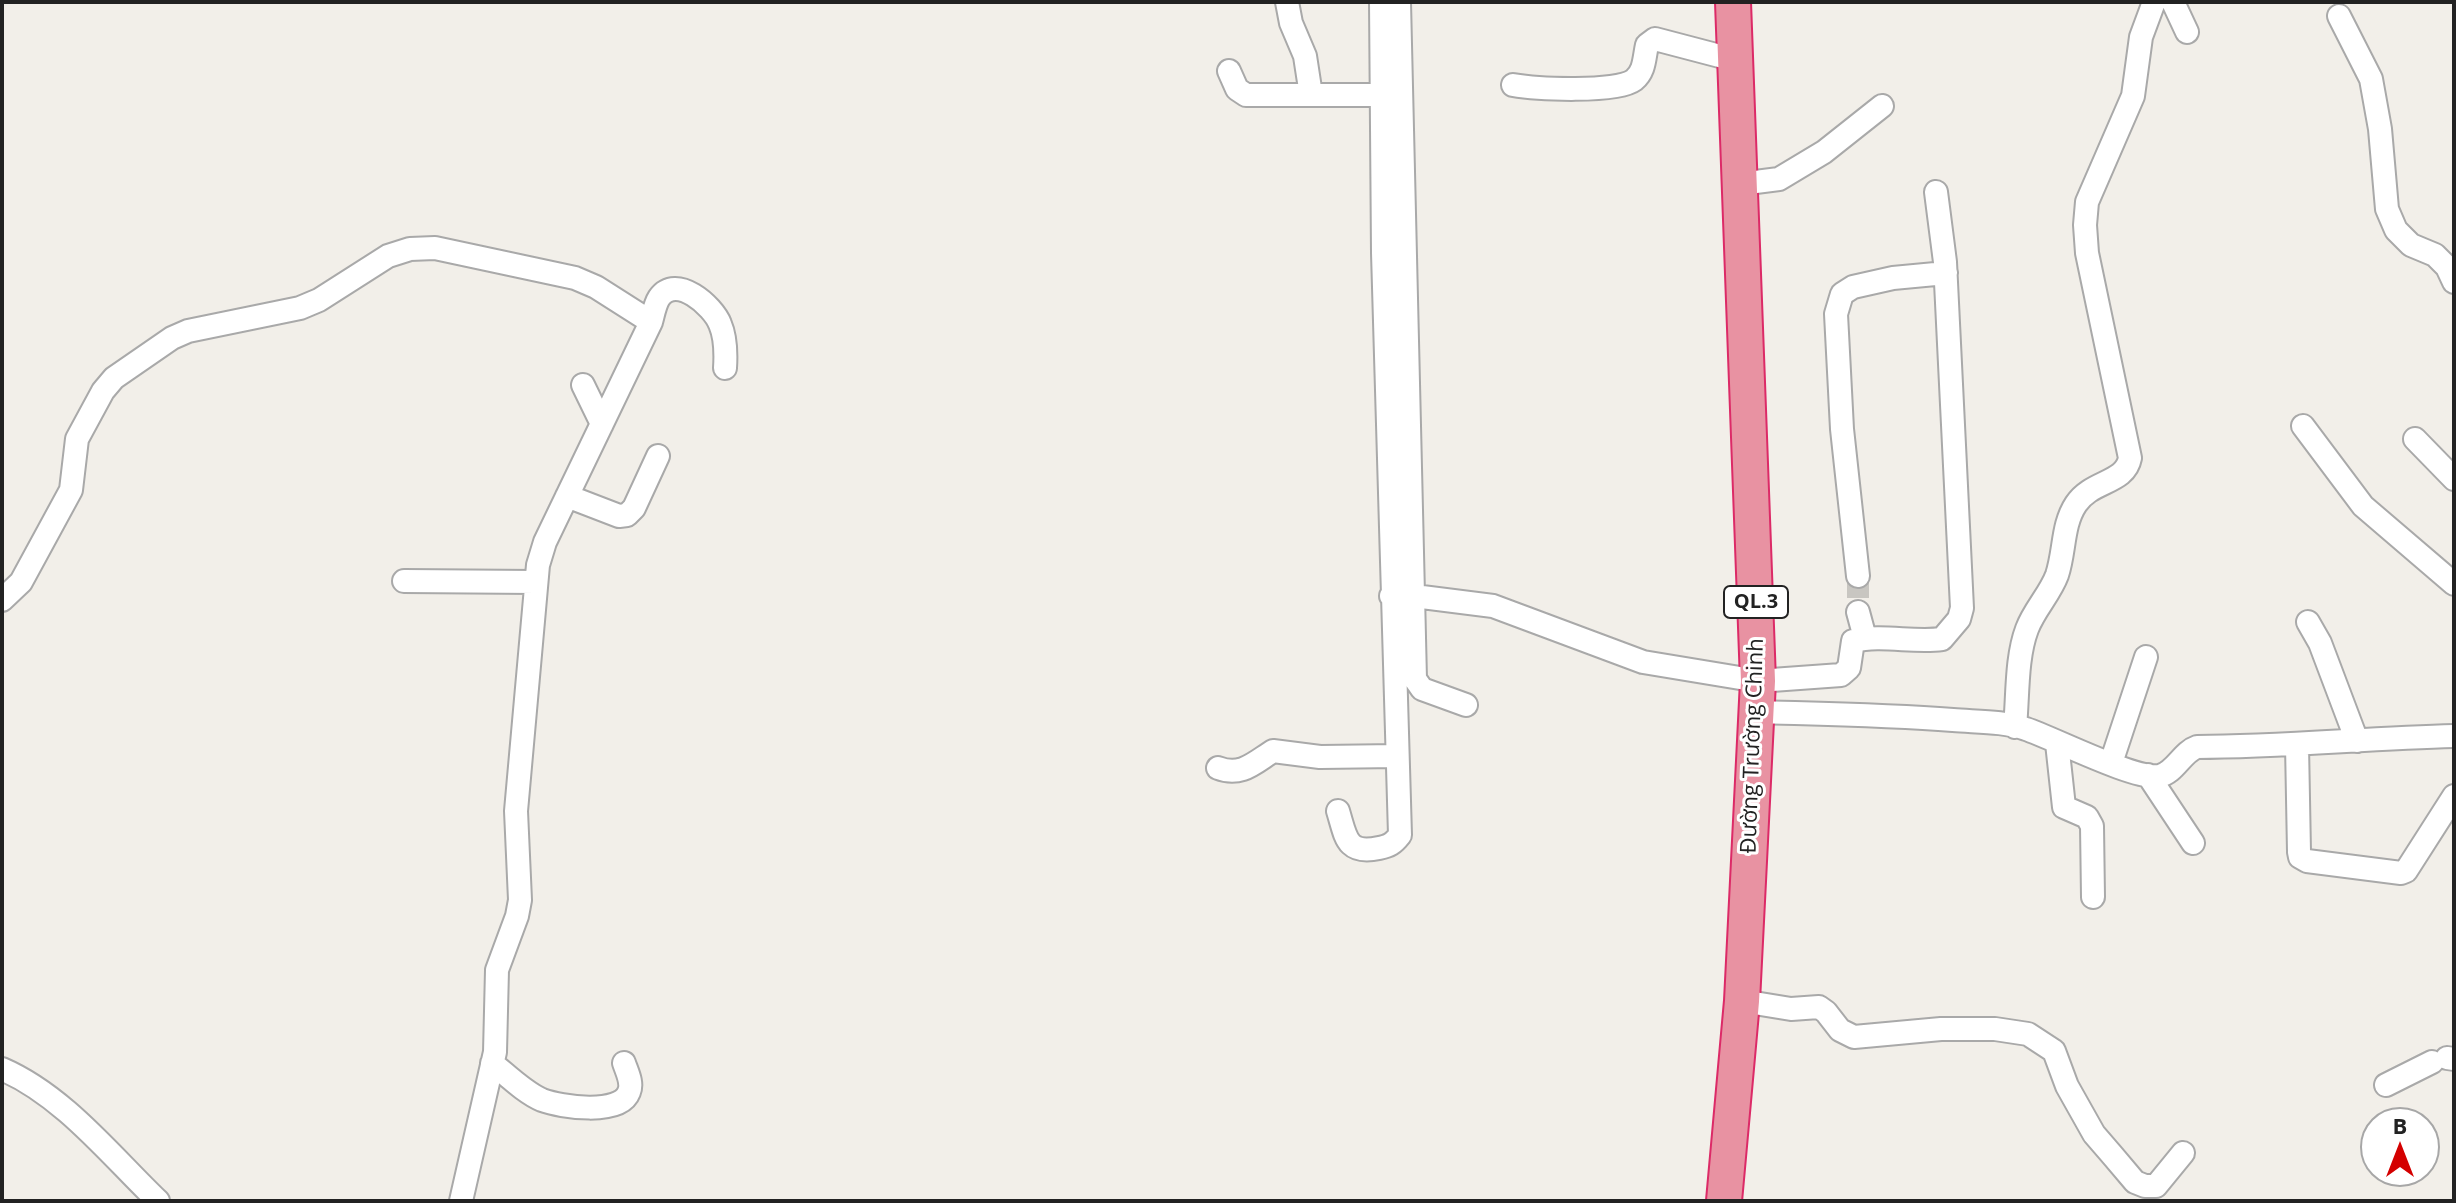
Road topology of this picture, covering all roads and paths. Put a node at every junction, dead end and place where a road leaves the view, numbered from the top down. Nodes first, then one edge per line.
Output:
1 (1287, 2) edge
2 (1381, 2) edge
3 (1399, 2) edge
4 (1733, 2) edge
5 (2154, 2) edge
6 (2173, 2) edge
7 (2339, 16) dead end
8 (2187, 32) dead end
9 (1735, 60) junction
10 (1229, 71) dead end
11 (1513, 85) dead end
12 (1311, 95) junction
13 (1382, 95) junction
14 (1882, 106) dead end
15 (1740, 184) junction
16 (1936, 192) dead end
17 (1394, 253) junction
18 (1946, 273) junction
19 (2454, 282) edge
20 (651, 322) junction
21 (725, 368) dead end
22 (583, 385) dead end
23 (602, 424) junction
24 (2303, 426) dead end
25 (2415, 439) dead end
26 (658, 456) dead end
27 (2454, 479) edge
28 (567, 496) junction
29 (1858, 576) tunnel mouth
30 (404, 581) dead end
31 (536, 582) junction
32 (2454, 584) edge
33 (1403, 596) junction
34 (2, 600) edge
35 (1858, 612) tunnel mouth
36 (2308, 622) dead end
37 (1865, 638) junction
38 (2146, 657) dead end
39 (1757, 697) junction
40 (1466, 705) dead end
41 (2015, 727) junction
42 (2454, 736) edge
43 (2357, 741) junction
44 (2057, 743) junction
45 (2297, 745) junction
46 (1397, 756) junction
47 (2111, 763) junction
48 (1218, 768) dead end
49 (2148, 775) junction
50 (2454, 796) edge
51 (1338, 811) dead end
52 (2193, 843) dead end
53 (2093, 897) dead end
54 (1742, 1001) junction
55 (2444, 1060) edge
56 (492, 1063) junction
57 (624, 1063) dead end
58 (2, 1069) edge
59 (2386, 1085) dead end
60 (2183, 1153) dead end
61 (158, 1201) edge
62 (461, 1201) edge
63 (1724, 1201) edge

1 - 12 street
2 - 13 street
3 - 17 street
4 - 9 highway, Đường Trường Chinh / QL.3
5 - 41 street
6 - 8 street
7 - 19 street
9 - 11 street
9 - 15 highway, Đường Trường Chinh / QL.3
10 - 12 street
12 - 13 street
13 - 17 street
14 - 15 street
15 - 39 highway, Đường Trường Chinh / QL.3
16 - 18 street
17 - 33 street
18 - 29 street
18 - 37 street
20 - 21 street
20 - 23 street
20 - 34 street
22 - 23 street
23 - 28 street
24 - 32 street
25 - 27 street
26 - 28 street
28 - 31 street
30 - 31 street
31 - 56 street
33 - 39 street
33 - 40 street
33 - 46 street
35 - 37 street
36 - 43 street
37 - 39 street
38 - 47 street
39 - 41 street
39 - 54 highway, Đường Trường Chinh / QL.3
41 - 44 street
42 - 43 street
43 - 45 street
44 - 47 street
44 - 53 street
45 - 49 street
45 - 50 street
46 - 48 street
46 - 51 street
47 - 49 street
49 - 52 street
54 - 60 street
54 - 63 highway, Đường Trường Chinh / QL.3
55 - 59 street
56 - 57 street
56 - 62 street
58 - 61 street

